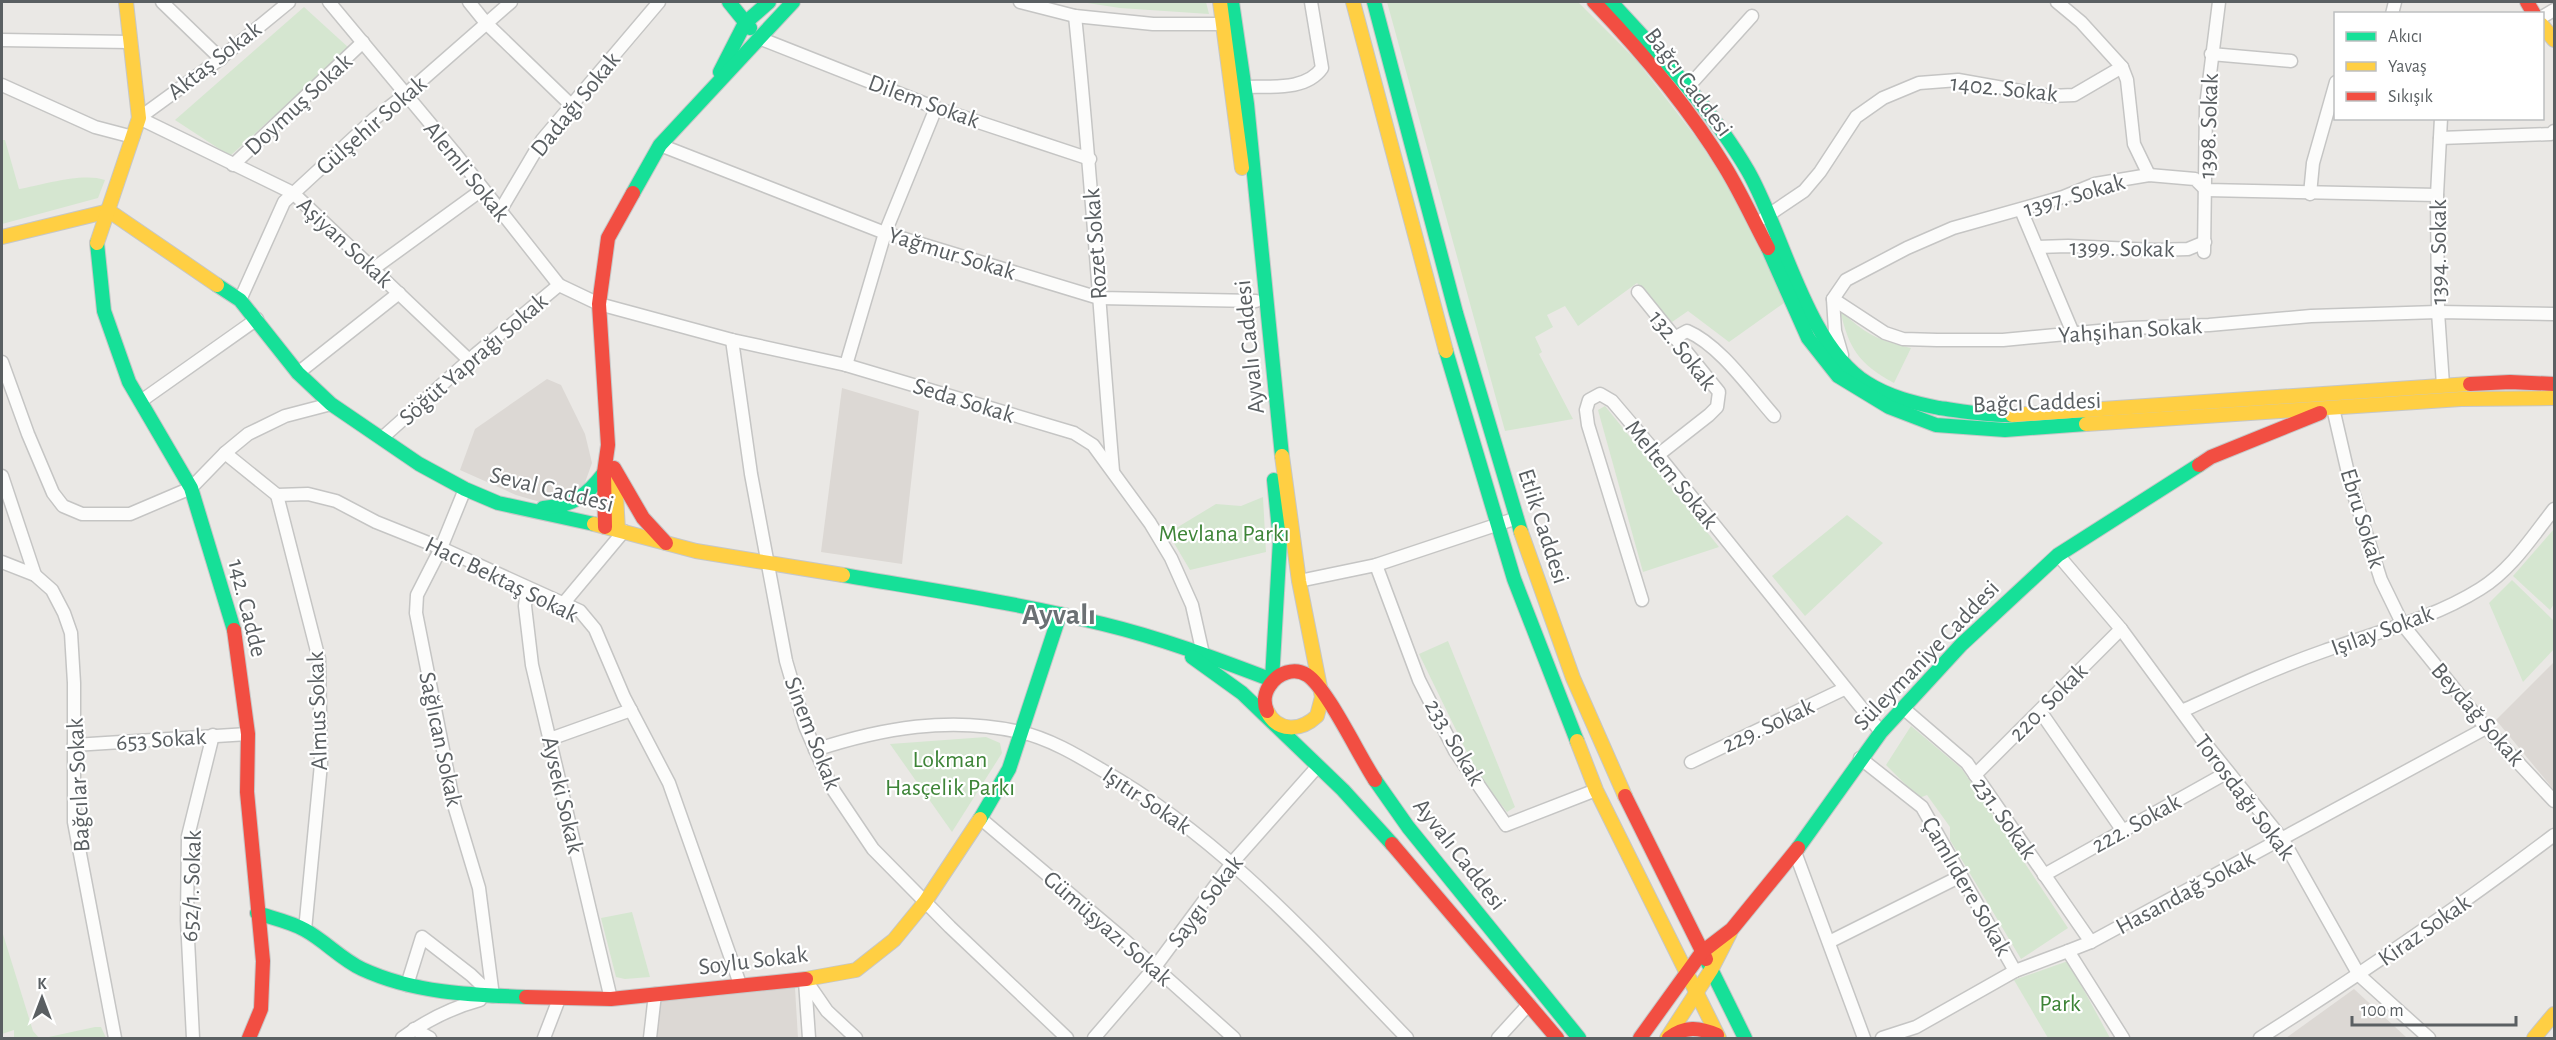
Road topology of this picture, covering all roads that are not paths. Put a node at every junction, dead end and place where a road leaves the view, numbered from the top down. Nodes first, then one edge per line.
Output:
1 (126, 2) edge
2 (162, 2) edge
3 (289, 2) edge
4 (329, 2) edge
5 (469, 2) edge
6 (511, 2) edge
7 (659, 2) edge
8 (729, 2) edge
9 (741, 2) edge
10 (769, 2) edge
11 (793, 2) edge
12 (1020, 2) edge
13 (1220, 2) edge
14 (1232, 2) edge
15 (1311, 2) edge
16 (1353, 2) edge
17 (1374, 2) edge
18 (1594, 2) edge
19 (1611, 2) edge
20 (2057, 2) edge
21 (2219, 2) edge
22 (756, 9) junction
23 (1075, 16) junction
24 (1752, 16) dead end
25 (743, 21) junction
26 (486, 23) junction
27 (773, 24) junction
28 (1223, 24) junction
29 (2544, 28) edge
30 (759, 38) junction
31 (2, 40) edge
32 (2554, 40) edge
33 (130, 42) junction
34 (363, 42) junction
35 (2211, 54) junction
36 (221, 58) junction
37 (2291, 61) dead end
38 (2122, 67) junction
39 (715, 84) junction
40 (1245, 87) junction
41 (1688, 87) junction
42 (2334, 89) edge
43 (5, 91) edge
44 (406, 94) junction
45 (571, 105) junction
46 (936, 108) junction
47 (139, 118) junction
48 (2441, 120) edge
49 (2554, 131) edge
50 (134, 137) junction
51 (2440, 138) junction
52 (660, 145) junction
53 (1090, 159) junction
54 (233, 165) junction
55 (2149, 175) junction
56 (483, 189) junction
57 (2206, 190) junction
58 (293, 194) junction
59 (2310, 194) junction
60 (2437, 195) junction
61 (2021, 210) junction
62 (109, 211) junction
63 (500, 211) junction
64 (1769, 214) junction
65 (1756, 224) junction
66 (885, 233) junction
67 (2, 237) edge
68 (2037, 247) junction
69 (2205, 247) joint
70 (373, 269) junction
71 (559, 285) junction
72 (1638, 292) dead end
73 (399, 293) junction
74 (1099, 298) junction
75 (1833, 299) junction
76 (240, 300) junction
77 (1256, 301) junction
78 (599, 304) junction
79 (2438, 312) junction
80 (2554, 314) edge
81 (257, 320) junction
82 (2073, 333) junction
83 (1674, 338) junction
84 (732, 340) junction
85 (469, 360) junction
86 (2, 362) edge
87 (1845, 363) junction
88 (846, 364) junction
89 (298, 373) junction
90 (2554, 384) edge
91 (2443, 385) junction
92 (2554, 398) edge
93 (141, 401) junction
94 (2333, 401) junction
95 (331, 404) junction
96 (1774, 416) dead end
97 (382, 438) junction
98 (225, 453) junction
99 (1658, 454) junction
100 (609, 470) junction
101 (1113, 471) junction
102 (2, 476) edge
103 (191, 488) junction
104 (465, 489) junction
105 (277, 495) junction
106 (521, 508) junction
107 (2554, 509) edge
108 (1517, 518) junction
109 (1497, 526) junction
110 (616, 529) junction
111 (667, 543) junction
112 (441, 548) junction
113 (2058, 555) junction
114 (2, 562) edge
115 (768, 564) junction
116 (1376, 565) junction
117 (35, 575) junction
118 (1299, 581) junction
119 (527, 589) junction
120 (1642, 600) dead end
121 (563, 604) junction
122 (1060, 614) junction
123 (2403, 625) junction
124 (2121, 629) junction
125 (1181, 650) junction
126 (1203, 654) junction
127 (1272, 680) junction
128 (1319, 687) junction
129 (1844, 689) junction
130 (1903, 708) junction
131 (631, 710) junction
132 (2040, 711) junction
133 (2182, 711) junction
134 (1273, 721) junction
135 (2486, 728) junction
136 (1022, 732) junction
137 (1881, 732) junction
138 (249, 734) junction
139 (213, 735) junction
140 (550, 739) junction
141 (74, 745) junction
142 (815, 750) junction
143 (1860, 758) junction
144 (1691, 762) dead end
145 (1318, 766) junction
146 (2229, 772) junction
147 (1975, 775) junction
148 (1596, 790) junction
149 (2554, 801) edge
150 (980, 818) junction
151 (2123, 831) junction
152 (2554, 836) edge
153 (2283, 840) junction
154 (1795, 852) junction
155 (1232, 863) junction
156 (2044, 875) junction
157 (1961, 876) junction
158 (925, 902) junction
159 (256, 913) junction
160 (1732, 929) junction
161 (305, 930) junction
162 (1829, 942) junction
163 (2091, 942) junction
164 (2068, 951) junction
165 (1702, 952) junction
166 (1155, 967) junction
167 (1712, 970) junction
168 (2015, 971) junction
169 (1685, 973) junction
170 (2359, 975) junction
171 (805, 980) junction
172 (740, 984) junction
173 (407, 985) junction
174 (1695, 992) junction
175 (655, 994) junction
176 (493, 996) junction
177 (559, 999) junction
178 (611, 999) junction
179 (1528, 1004) junction
180 (2554, 1014) edge
181 (1917, 1026) junction
182 (414, 1029) junction
183 (1718, 1037) edge
184 (115, 1038) edge
185 (193, 1038) edge
186 (249, 1038) edge
187 (402, 1038) edge
188 (430, 1038) edge
189 (544, 1038) edge
190 (650, 1038) edge
191 (809, 1038) edge
192 (856, 1038) edge
193 (1067, 1038) edge
194 (1094, 1038) edge
195 (1234, 1038) edge
196 (1407, 1038) edge
197 (1498, 1038) edge
198 (1557, 1038) edge
199 (1579, 1038) edge
200 (1640, 1038) edge
201 (1668, 1038) edge
202 (1745, 1038) edge
203 (1864, 1038) edge
204 (1882, 1038) edge
205 (1923, 1038) edge
206 (2123, 1038) edge
207 (2260, 1038) edge
208 (2429, 1038) edge
209 (2534, 1038) edge

1 - 33 main road
2 - 36 street
3 - 36 street, Aktaş Sokak
4 - 34 street, Alemli Sokak
5 - 26 street
6 - 26 street, Gülşehir Sokak
7 - 45 street, Dadağı Sokak
8 - 25 main road
9 - 22 main road
10 - 22 main road
11 - 27 main road
12 - 23 street
13 - 28 main road, Ayvalı Caddesi
14 - 40 main road, Ayvalı Caddesi
15 - 40 street
16 - 109 main road, Etlik Caddesi
17 - 108 main road, Etlik Caddesi
18 - 65 main road, Bağcı Caddesi
19 - 41 main road, Bağcı Caddesi
20 - 38 street
21 - 35 street, 1398. Sokak
22 - 25 main road
22 - 27 main road
23 - 28 street
23 - 53 street, Rozet Sokak
24 - 41 street
25 - 30 main road
25 - 39 main road
26 - 44 street, Gülşehir Sokak
26 - 45 street
27 - 30 main road
28 - 77 main road, Ayvalı Caddesi
29 - 32 main road
30 - 39 main road
30 - 46 street, Dilem Sokak
31 - 33 street
33 - 47 main road
34 - 44 street, Alemli Sokak
34 - 54 street, Doymuş Sokak
35 - 37 street
35 - 57 street, 1398. Sokak
36 - 47 street, Aktaş Sokak
38 - 55 street
38 - 64 street, 1402. Sokak
39 - 52 main road
40 - 118 main road, Ayvalı Caddesi
41 - 64 main road, Bağcı Caddesi
42 - 59 street
43 - 50 street
44 - 56 street, Alemli Sokak
44 - 58 street, Gülşehir Sokak
45 - 63 street, Dadağı Sokak
46 - 53 street, Dilem Sokak
46 - 66 street
47 - 50 main road, 142. Cadde
47 - 54 street, Aşiyan Sokak
48 - 51 street, 1394. Sokak
49 - 51 street
50 - 62 main road, 142. Cadde
51 - 60 street, 1394. Sokak
52 - 66 street, Yağmur Sokak
52 - 78 main road
53 - 74 street, Rozet Sokak
54 - 58 street, Aşiyan Sokak
55 - 57 street, 1397. Sokak
55 - 61 street, 1397. Sokak
56 - 63 street, Alemli Sokak
56 - 70 street
57 - 59 street, 1397. Sokak
57 - 69 street, 1398. Sokak
58 - 70 street, Aşiyan Sokak
58 - 76 street, Gülşehir Sokak
59 - 60 street, 1397. Sokak
60 - 79 street, 1394. Sokak
61 - 68 street
61 - 75 street, 1397. Sokak
62 - 67 main road
62 - 76 main road, Seval Caddesi
62 - 93 main road, 142. Cadde
63 - 71 street, Alemli Sokak
64 - 65 street, 1402. Sokak
64 - 87 main road, Bağcı Caddesi
65 - 94 main road, Bağcı Caddesi
66 - 74 street, Yağmur Sokak
66 - 88 street
68 - 69 street, 1399. Sokak
68 - 82 street
70 - 73 street, Aşiyan Sokak
71 - 78 street, Söğüt Yaprağı Sokak
71 - 85 street, Söğüt Yaprağı Sokak
72 - 83 street, 132. Sokak
73 - 85 street, Aşiyan Sokak
73 - 89 street
74 - 77 street, Yağmur Sokak
74 - 101 street, Rozet Sokak
75 - 82 street, Yahşihan Sokak
75 - 87 street
76 - 81 main road, Seval Caddesi
77 - 127 main road, Ayvalı Caddesi
78 - 84 street, Seda Sokak
78 - 100 main road
79 - 80 street, Yahşihan Sokak
79 - 82 street, Yahşihan Sokak
79 - 91 street, 1394. Sokak
81 - 89 main road, Seval Caddesi
81 - 93 street
83 - 96 street
83 - 99 street, 132. Sokak
84 - 88 street, Seda Sokak
84 - 115 street, Sinem Sokak
85 - 97 street, Söğüt Yaprağı Sokak
86 - 103 street
87 - 94 main road, Bağcı Caddesi
88 - 101 street, Seda Sokak
89 - 95 main road, Seval Caddesi
90 - 91 main road, Bağcı Caddesi
91 - 94 main road, Bağcı Caddesi
92 - 94 main road, Bağcı Caddesi
93 - 103 main road, 142. Cadde
94 - 113 main road, Süleymaniye Caddesi
94 - 123 street, Ebru Sokak
95 - 97 main road, Seval Caddesi
95 - 98 street
97 - 104 main road, Seval Caddesi
98 - 103 street
98 - 105 street
99 - 120 street, Meltem Sokak
99 - 129 street, Meltem Sokak
100 - 106 main road
100 - 110 main road
100 - 111 main road
101 - 126 street, Seda Sokak
102 - 117 street
103 - 138 main road, 142. Cadde
104 - 106 main road, Seval Caddesi
104 - 112 street, Sağlıcan Sokak
105 - 112 street, Hacı Bektaş Sokak
105 - 161 street, Almus Sokak
106 - 110 main road, Seval Caddesi
107 - 123 street, Işılay Sokak
108 - 109 street
108 - 165 main road, Etlik Caddesi
109 - 116 street
109 - 148 main road, Etlik Caddesi
110 - 111 main road, Seval Caddesi
110 - 121 street
111 - 115 main road, Seval Caddesi
112 - 119 street, Hacı Bektaş Sokak
112 - 176 street, Sağlıcan Sokak
113 - 124 street, Torosdağı Sokak
113 - 130 main road, Süleymaniye Caddesi
114 - 117 street, Bağcılar Sokak
115 - 122 main road, Seval Caddesi
115 - 142 street, Sinem Sokak
116 - 118 street
116 - 148 street, 233. Sokak
117 - 141 street, Bağcılar Sokak
118 - 128 main road, Ayvalı Caddesi
119 - 121 street, Hacı Bektaş Sokak
119 - 140 street, Ayseki Sokak
121 - 131 street, Hacı Bektaş Sokak
122 - 125 main road, Seval Caddesi
122 - 136 main road, Soylu Sokak
123 - 133 street, Işılay Sokak
123 - 135 street, Beydağ Sokak
124 - 132 street, 220. Sokak
124 - 133 street, Torosdağı Sokak
125 - 126 main road, Seval Caddesi
125 - 134 main road, Seval Caddesi
126 - 127 main road, Seval Caddesi
127 - 128 main road, Ayvalı Caddesi
127 - 134 main road, Ayvalı Caddesi
128 - 134 main road, Ayvalı Caddesi
128 - 199 main road, Ayvalı Caddesi
129 - 137 street, Meltem Sokak
129 - 144 street, 229. Sokak
130 - 137 main road, Süleymaniye Caddesi
130 - 147 street, 231. Sokak
131 - 140 street
131 - 172 street, Hacı Bektaş Sokak
132 - 147 street, 220. Sokak
132 - 151 street
133 - 146 street, Torosdağı Sokak
134 - 145 main road, Ayvalı Caddesi
135 - 149 street, Beydağ Sokak
135 - 153 street, Hasandağ Sokak
136 - 142 street, Işıtır Sokak
136 - 150 main road, Soylu Sokak
136 - 155 street, Işıtır Sokak
137 - 143 main road, Süleymaniye Caddesi
138 - 139 street, 653 Sokak
138 - 159 main road, 142. Cadde
139 - 141 street, 653 Sokak
139 - 185 street, 652/1. Sokak
140 - 178 street, Ayseki Sokak
141 - 184 street, Bağcılar Sokak
142 - 158 street, Sinem Sokak
143 - 154 main road, Süleymaniye Caddesi
143 - 157 street, Çamlıdere Sokak
145 - 155 street, Saygı Sokak
145 - 179 main road, Ayvalı Caddesi
146 - 151 street, 222. Sokak
146 - 153 street, Torosdağı Sokak
147 - 156 street, 231. Sokak
148 - 169 main road, Etlik Caddesi
150 - 158 main road, Soylu Sokak
150 - 166 street, Gümüşyazı Sokak
151 - 156 street, 222. Sokak
152 - 170 street, Kiraz Sokak
153 - 163 street, Hasandağ Sokak
153 - 170 street, Torosdağı Sokak
154 - 160 main road, Süleymaniye Caddesi
154 - 162 street
155 - 166 street, Saygı Sokak
155 - 196 street, Işıtır Sokak
156 - 163 street, 231. Sokak
157 - 162 street
157 - 168 street, Çamlıdere Sokak
158 - 171 main road, Soylu Sokak
158 - 193 street, Sinem Sokak
159 - 161 main road, Soylu Sokak
159 - 186 main road, 142. Cadde
160 - 165 main road, Süleymaniye Caddesi
160 - 167 main road
161 - 173 main road, Soylu Sokak
162 - 203 street
163 - 164 street, Hasandağ Sokak
164 - 168 street, Hasandağ Sokak
164 - 206 street
165 - 167 main road, Etlik Caddesi
165 - 169 main road, Süleymaniye Caddesi
166 - 194 street, Saygı Sokak
166 - 195 street, Gümüşyazı Sokak
167 - 174 main road
167 - 202 main road, Etlik Caddesi
168 - 181 street, Hasandağ Sokak
169 - 174 main road, Etlik Caddesi
169 - 200 main road, Süleymaniye Caddesi
170 - 207 street, Kiraz Sokak
170 - 208 street, Torosdağı Sokak
171 - 172 main road, Soylu Sokak
171 - 191 street
171 - 192 street
172 - 175 main road, Soylu Sokak
173 - 176 main road, Soylu Sokak
173 - 176 street
174 - 183 main road, Etlik Caddesi
174 - 201 main road
175 - 178 main road, Soylu Sokak
175 - 190 street
176 - 177 main road, Soylu Sokak
176 - 182 street
177 - 178 main road, Soylu Sokak
177 - 189 street
179 - 197 street
179 - 198 main road, Ayvalı Caddesi
180 - 209 main road
181 - 204 street, Hasandağ Sokak
181 - 205 street
182 - 187 street
182 - 188 street
183 - 201 main road

